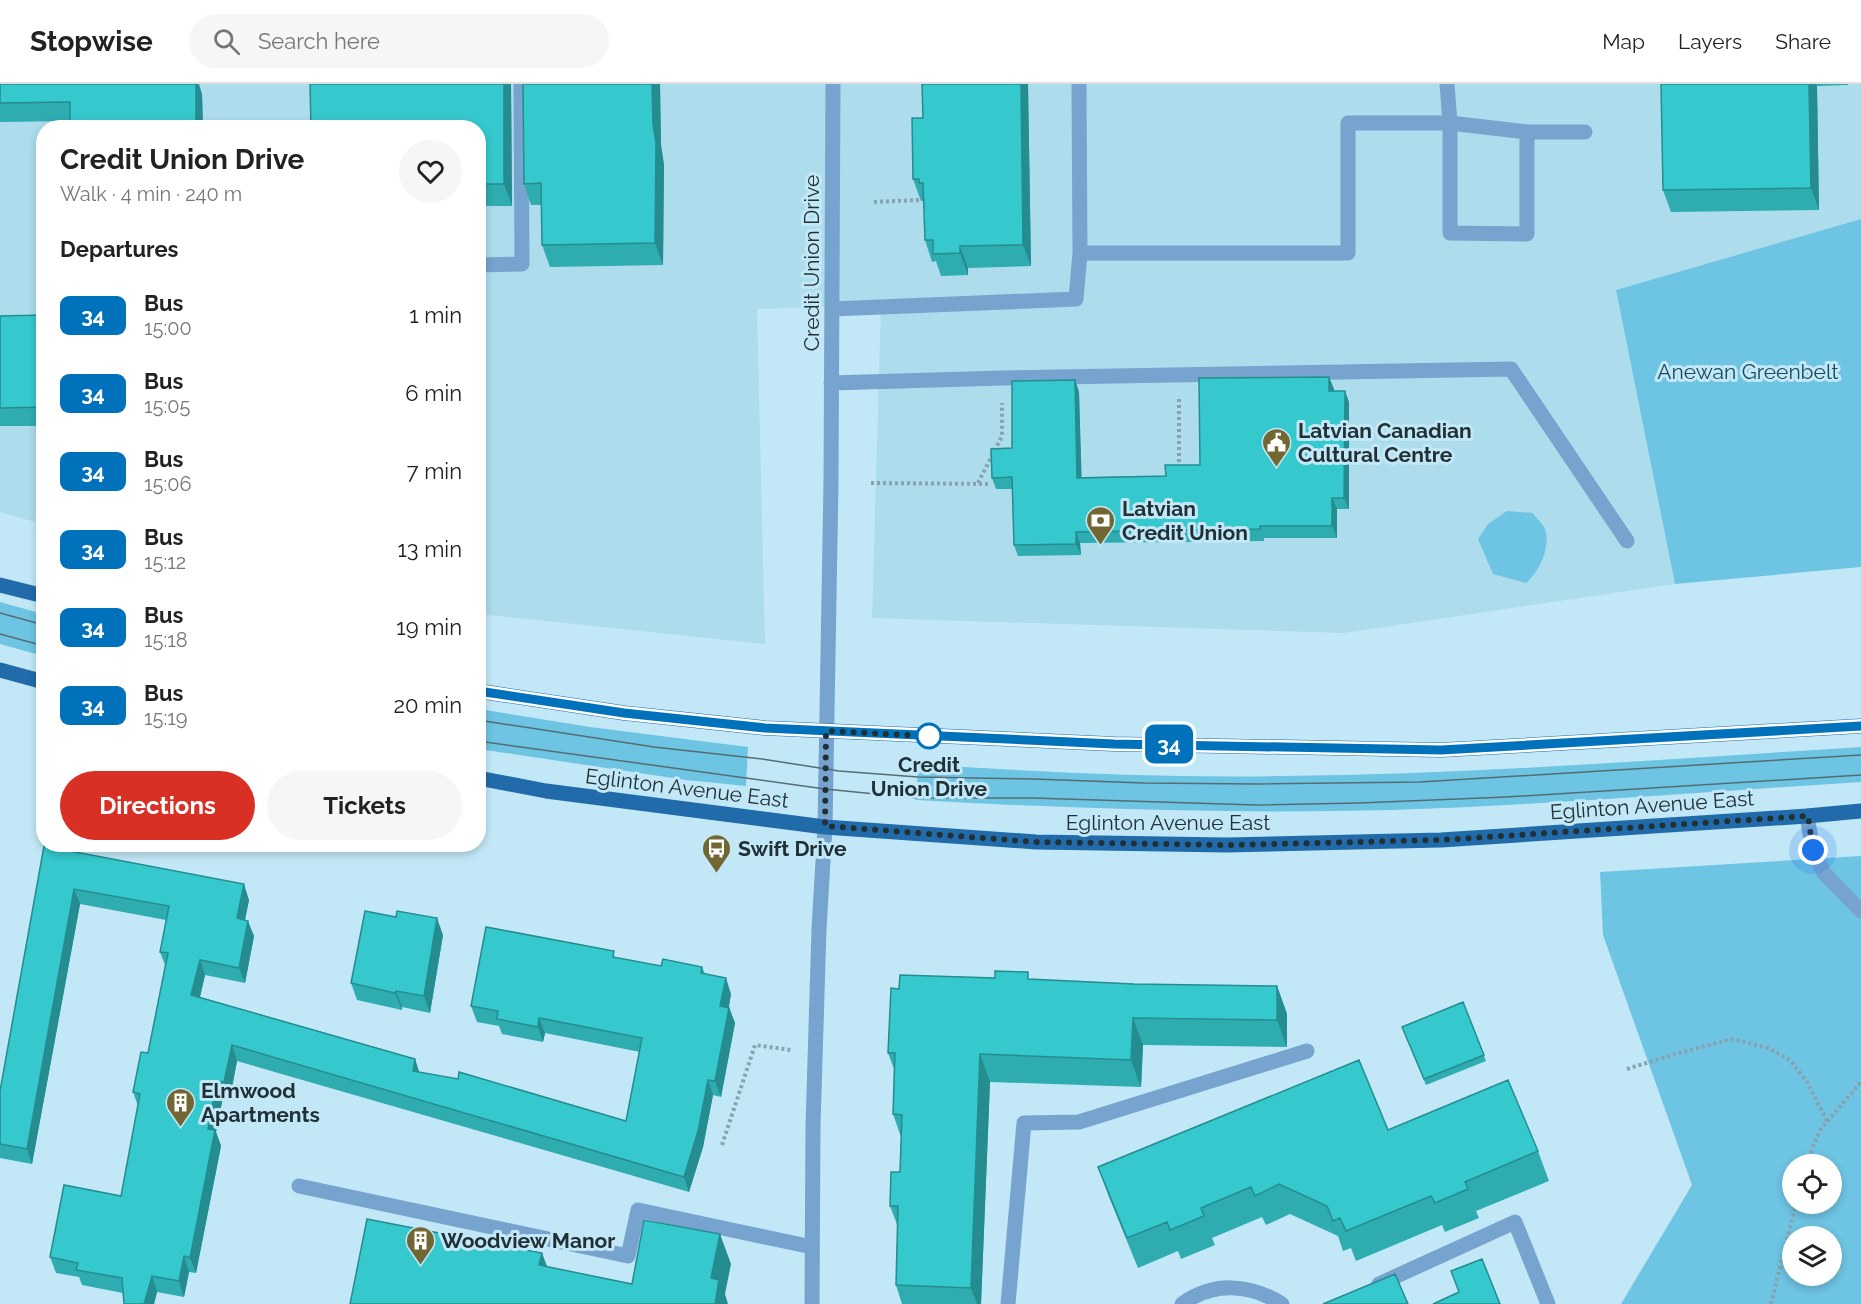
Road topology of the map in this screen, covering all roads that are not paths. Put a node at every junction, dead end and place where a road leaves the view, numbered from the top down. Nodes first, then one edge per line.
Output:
1 (521, 84) edge
2 (833, 84) edge
3 (1079, 84) edge
4 (1447, 84) edge
5 (1450, 123) junction
6 (1527, 132) junction
7 (1585, 132) dead end
8 (1080, 253) junction
9 (486, 265) edge
10 (832, 309) junction
11 (831, 383) junction
12 (1627, 541) dead end
13 (0, 585) edge
14 (36, 594) edge
15 (0, 670) edge
16 (36, 680) edge
17 (486, 692) edge
18 (1861, 726) edge
19 (826, 731) junction
20 (486, 780) edge
21 (1861, 811) edge
22 (1808, 816) junction
23 (825, 826) junction
24 (1861, 911) edge
25 (1307, 1051) dead end
26 (299, 1186) dead end
27 (812, 1247) junction
28 (1367, 1290) edge
29 (812, 1304) edge
30 (1008, 1304) edge
31 (1182, 1304) edge
32 (1282, 1304) edge
33 (1548, 1304) edge

1 - 9 street
2 - 10 street, Credit Union Drive
3 - 8 street
4 - 5 street
5 - 6 street
5 - 6 street
5 - 8 street
6 - 7 street
8 - 10 street
10 - 11 street, Credit Union Drive
11 - 12 street
11 - 19 street, Credit Union Drive
13 - 14 main road
15 - 16 main road
17 - 19 main road
18 - 19 main road
19 - 23 street
20 - 23 main road, Eglinton Avenue East
21 - 22 main road, Eglinton Avenue East
22 - 23 main road, Eglinton Avenue East
22 - 24 street
23 - 27 street
25 - 30 street
26 - 27 street
27 - 29 street
28 - 33 street
31 - 32 street

